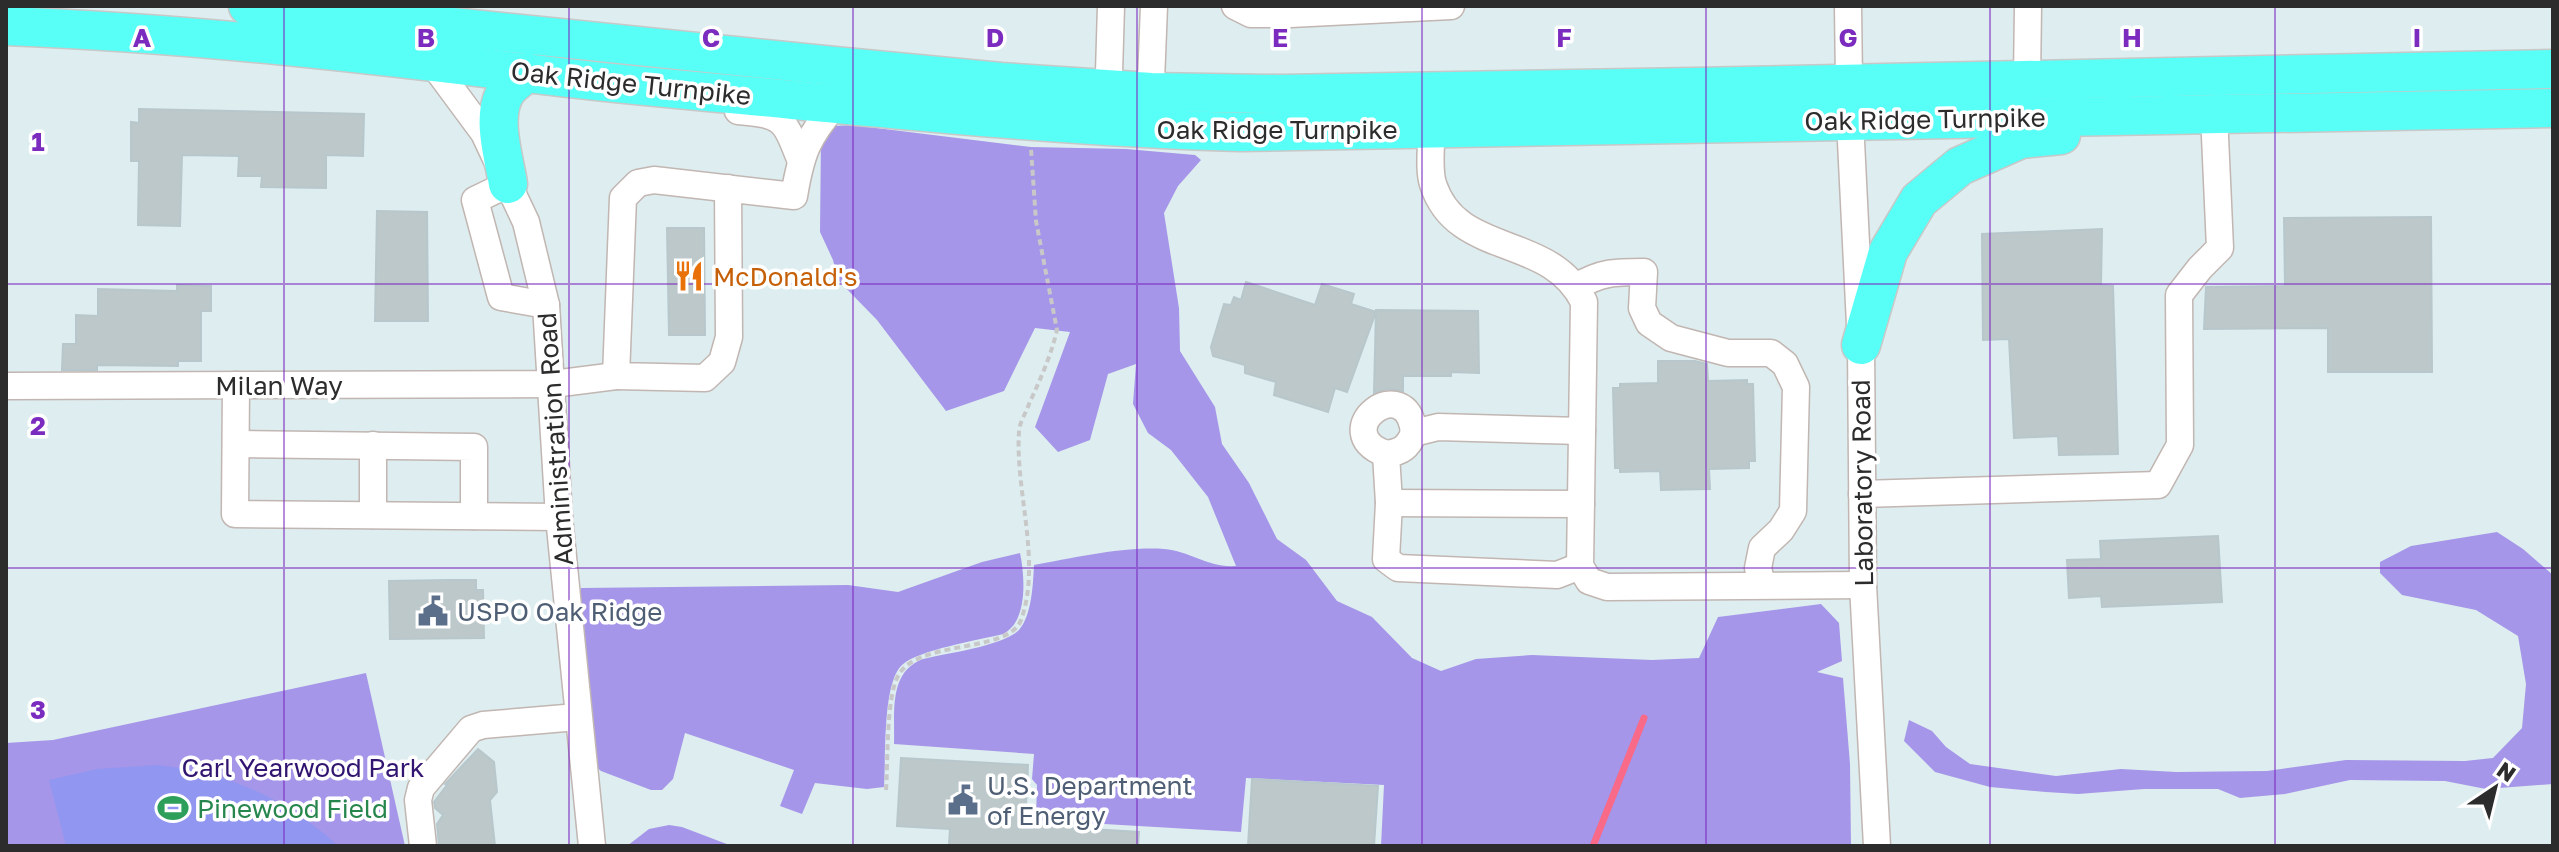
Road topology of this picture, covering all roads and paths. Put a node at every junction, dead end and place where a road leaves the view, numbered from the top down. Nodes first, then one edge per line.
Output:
1 (248, 6) edge
2 (1111, 6) edge
3 (1154, 6) edge
4 (1235, 6) edge
5 (1451, 6) edge
6 (1848, 6) edge
7 (2028, 6) edge
8 (418, 15) edge
9 (6, 26) edge
10 (430, 60) junction
11 (2553, 69) edge
12 (540, 74) junction
13 (2213, 75) junction
14 (2027, 79) junction
15 (1849, 82) junction
16 (1108, 89) junction
17 (1151, 92) junction
18 (836, 104) junction
19 (2553, 108) edge
20 (2169, 114) junction
21 (2214, 114) junction
22 (1032, 121) junction
23 (1850, 121) junction
24 (1107, 128) junction
25 (1431, 128) junction
26 (1149, 130) junction
27 (800, 159) junction
28 (508, 184) junction
29 (728, 188) junction
30 (1576, 287) junction
31 (546, 305) junction
32 (1861, 345) junction
33 (616, 376) junction
34 (553, 384) junction
35 (236, 385) junction
36 (6, 386) edge
37 (1582, 431) junction
38 (1414, 433) junction
39 (236, 444) junction
40 (373, 445) junction
41 (1386, 454) junction
42 (1862, 494) junction
43 (1389, 503) junction
44 (1581, 504) junction
45 (373, 515) junction
46 (474, 516) junction
47 (559, 517) junction
48 (1580, 566) junction
49 (1762, 585) junction
50 (1863, 585) junction
51 (577, 717) junction
52 (886, 790) dead end
53 (423, 846) edge
54 (592, 846) edge
55 (1877, 846) edge

1 - 8 highway, Oak Ridge Turnpike
2 - 16 street
3 - 17 street
4 - 5 street
6 - 15 street
7 - 14 street
8 - 10 highway
8 - 16 highway, Oak Ridge Turnpike
9 - 10 highway, Oak Ridge Turnpike
10 - 12 highway, Oak Ridge Turnpike
10 - 28 street, Administration Road
11 - 13 highway, Oak Ridge Turnpike
12 - 18 highway, Oak Ridge Turnpike
12 - 27 street
12 - 28 highway
13 - 14 highway, Oak Ridge Turnpike
13 - 21 highway
14 - 15 highway, Oak Ridge Turnpike
15 - 17 highway, Oak Ridge Turnpike
15 - 23 highway
16 - 17 highway, Oak Ridge Turnpike
16 - 24 street
17 - 26 street
18 - 22 highway, Oak Ridge Turnpike
18 - 27 street
19 - 21 highway, Oak Ridge Turnpike
20 - 21 highway, Oak Ridge Turnpike
20 - 23 highway, Oak Ridge Turnpike
20 - 32 highway
21 - 42 street
22 - 24 highway, Oak Ridge Turnpike
22 - 52 path
23 - 25 highway, Oak Ridge Turnpike
23 - 32 street, Laboratory Road
24 - 26 highway, Oak Ridge Turnpike
25 - 26 highway, Oak Ridge Turnpike
25 - 30 street
27 - 29 street
28 - 31 street, Administration Road
28 - 31 street
29 - 33 street, Milan Way
29 - 33 street
30 - 37 street
30 - 49 street
31 - 34 street, Administration Road
32 - 42 street, Laboratory Road
33 - 34 street, Milan Way
34 - 35 street, Milan Way
34 - 47 street, Administration Road
35 - 36 street, Milan Way
35 - 39 street
37 - 38 street
37 - 44 street
38 - 41 street
38 - 41 street
39 - 40 street
39 - 45 street
40 - 45 street
40 - 46 street
41 - 43 street
42 - 50 street, Laboratory Road
43 - 44 street
43 - 48 street
44 - 48 street
45 - 46 street
46 - 47 street
47 - 51 street, Administration Road
48 - 49 street
49 - 50 street
50 - 55 street, Laboratory Road
51 - 53 street
51 - 54 street, Administration Road

